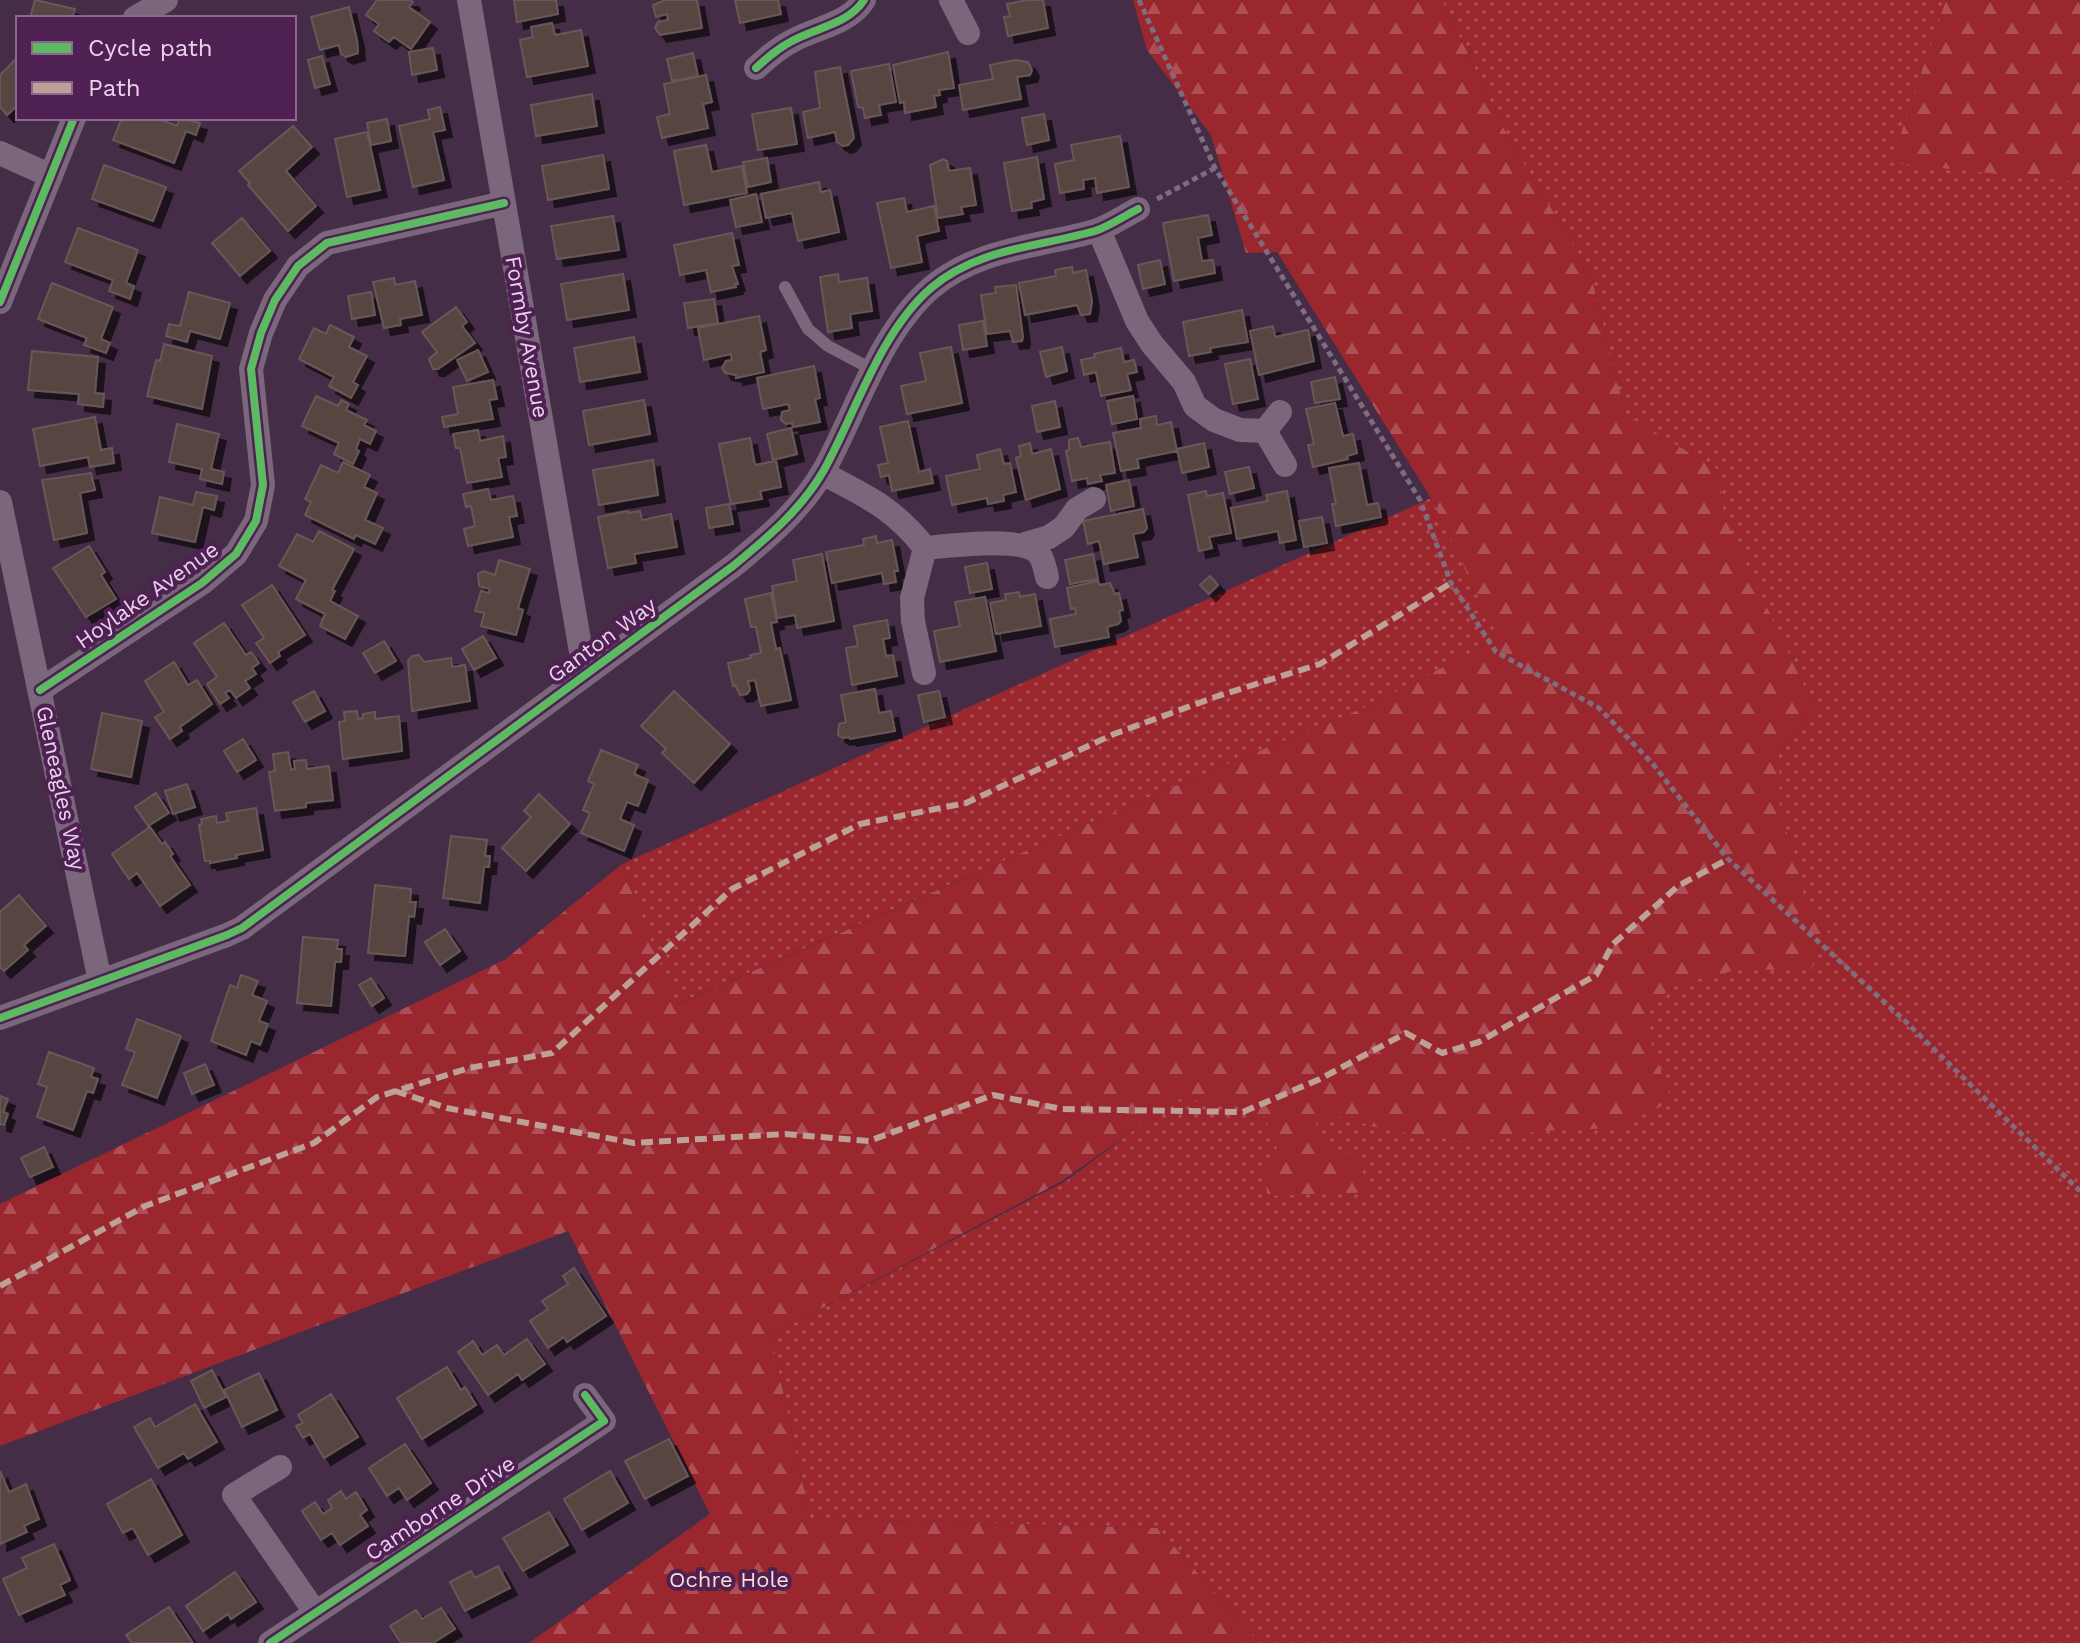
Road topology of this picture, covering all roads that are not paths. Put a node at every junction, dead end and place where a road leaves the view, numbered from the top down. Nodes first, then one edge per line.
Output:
1 (469, 0) edge
2 (864, 0) edge
3 (953, 0) edge
4 (162, 1) edge
5 (138, 16) edge
6 (968, 33) dead end
7 (756, 68) dead end
8 (73, 120) edge
9 (0, 153) edge
10 (51, 176) junction
11 (504, 203) junction
12 (1138, 209) road end
13 (1099, 230) junction
14 (785, 287) dead end
15 (0, 302) edge
16 (873, 370) junction
17 (1285, 465) dead end
18 (822, 473) junction
19 (1094, 499) dead end
20 (0, 502) edge
21 (1025, 544) junction
22 (925, 548) junction
23 (1047, 577) dead end
24 (924, 673) dead end
25 (585, 675) junction
26 (40, 690) junction
27 (100, 981) junction
28 (0, 1018) edge
29 (585, 1395) dead end
30 (280, 1467) dead end
31 (315, 1612) junction
32 (270, 1643) edge

1 - 11 street, Formby Avenue
2 - 7 street
3 - 6 street
4 - 5 street
8 - 10 street
9 - 10 street
10 - 15 street
11 - 25 street, Formby Avenue
11 - 26 street, Hoylake Avenue
12 - 13 street, Ganton Way
13 - 16 street, Ganton Way
13 - 17 street
14 - 16 lane
16 - 18 street, Ganton Way
18 - 22 street
18 - 25 street, Ganton Way
19 - 21 street
20 - 26 street, Gleneagles Way
21 - 22 street
21 - 23 street
22 - 24 street
25 - 27 street, Ganton Way
26 - 27 street, Gleneagles Way
27 - 28 street, Ganton Way
29 - 31 street, Camborne Drive
30 - 31 street
31 - 32 street, Camborne Drive

